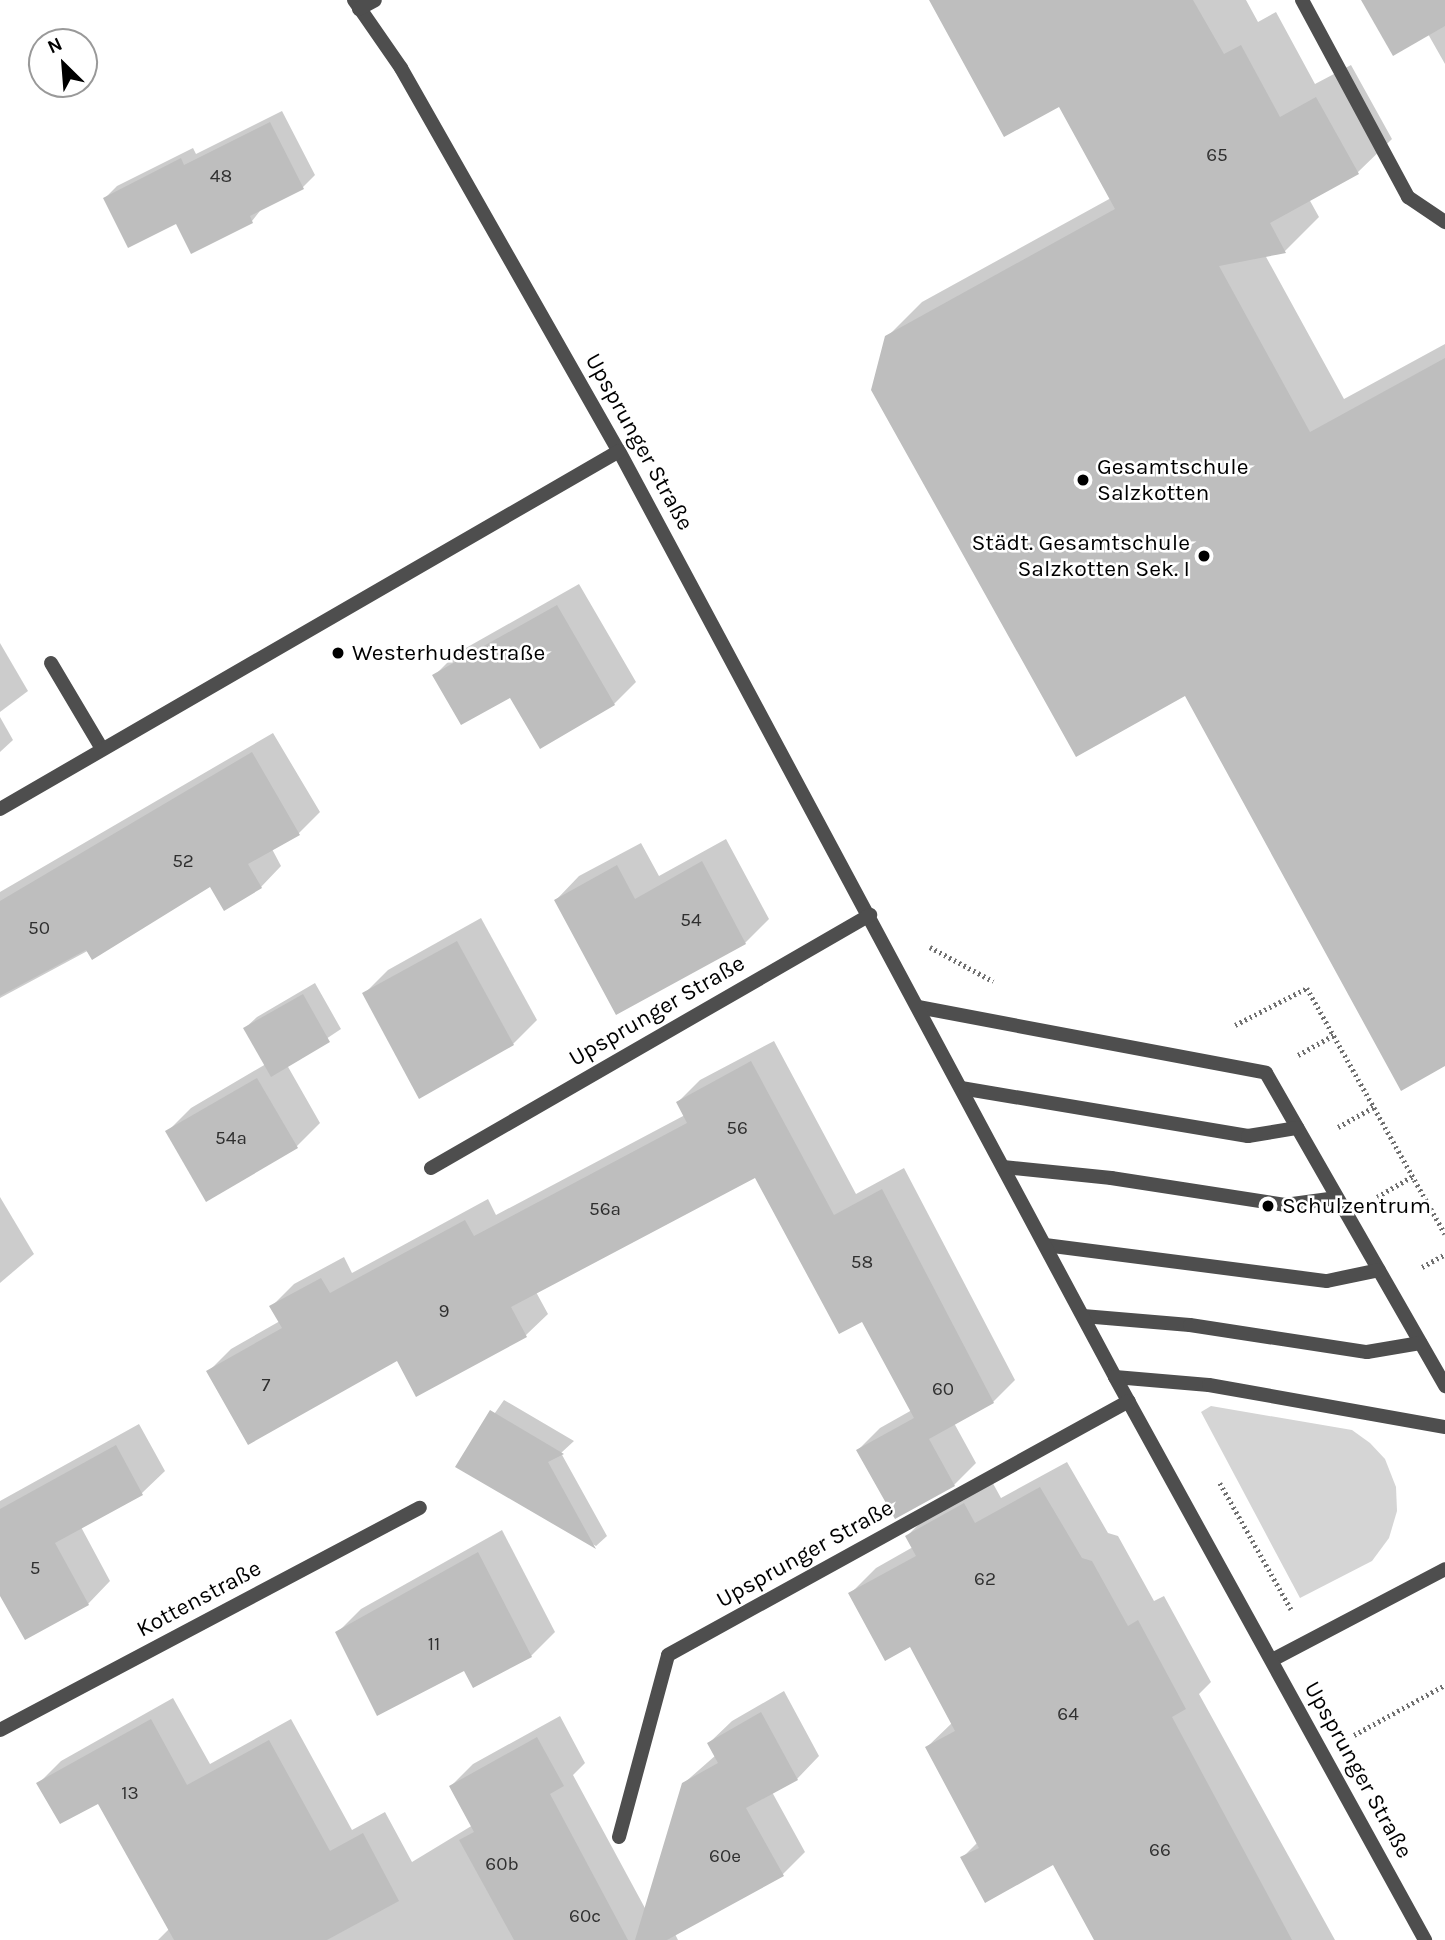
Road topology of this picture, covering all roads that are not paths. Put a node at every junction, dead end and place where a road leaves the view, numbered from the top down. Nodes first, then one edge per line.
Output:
1 (374, 0) edge
2 (1302, 0) edge
3 (357, 4) edge
4 (1445, 222) edge
5 (619, 451) junction
6 (51, 663) dead end
7 (102, 748) junction
8 (0, 809) edge
9 (870, 915) junction
10 (918, 1007) junction
11 (961, 1088) junction
12 (1297, 1128) junction
13 (1003, 1167) junction
14 (431, 1168) dead end
15 (1337, 1198) junction
16 (1045, 1245) junction
17 (1378, 1270) junction
18 (1083, 1316) junction
19 (1420, 1343) junction
20 (1115, 1377) junction
21 (1445, 1386) edge
22 (1129, 1401) junction
23 (1445, 1427) edge
24 (419, 1508) dead end
25 (1445, 1570) edge
26 (1272, 1660) junction
27 (0, 1730) edge
28 (620, 1837) dead end
29 (1425, 1940) edge

1 - 3 street
2 - 4 street
3 - 5 street, Upsprunger Straße
5 - 7 street
5 - 9 street, Upsprunger Straße
6 - 7 street
7 - 8 street
9 - 10 street, Upsprunger Straße
9 - 14 street, Upsprunger Straße
10 - 11 street, Upsprunger Straße
10 - 12 street
11 - 12 street
11 - 13 street, Upsprunger Straße
12 - 15 street
13 - 15 street
13 - 16 street, Upsprunger Straße
15 - 17 street
16 - 17 street
16 - 18 street, Upsprunger Straße
17 - 19 street
18 - 19 street
18 - 20 street, Upsprunger Straße
19 - 21 street
20 - 22 street, Upsprunger Straße
20 - 23 street
22 - 26 street, Upsprunger Straße
22 - 28 street, Upsprunger Straße
24 - 27 street, Kottenstraße
25 - 26 street
26 - 29 street, Upsprunger Straße

